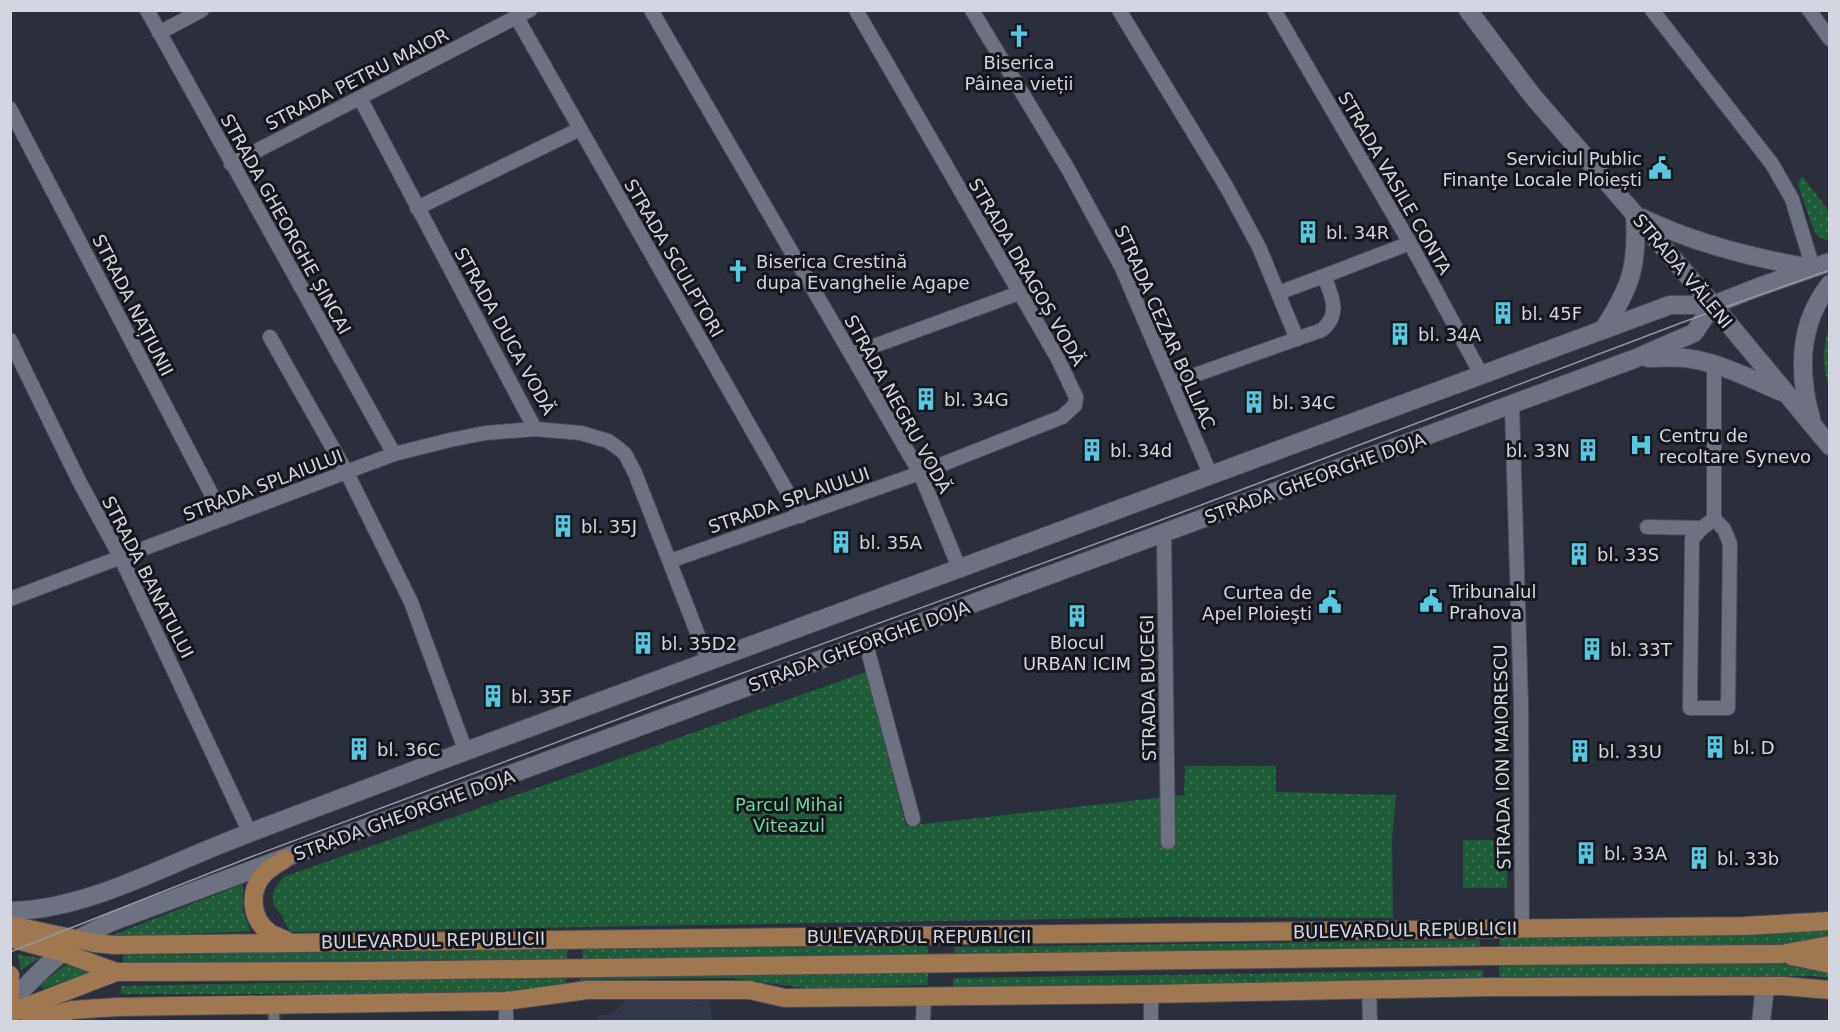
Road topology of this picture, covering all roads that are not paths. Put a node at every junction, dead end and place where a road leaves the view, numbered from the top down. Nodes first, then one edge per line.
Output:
1 (147, 10) edge
2 (202, 10) edge
3 (530, 10) edge
4 (651, 10) edge
5 (856, 10) edge
6 (972, 10) edge
7 (1119, 10) edge
8 (1274, 10) edge
9 (1468, 10) edge
10 (1652, 10) edge
11 (1809, 10) edge
12 (517, 18) junction
13 (159, 33) junction
14 (1830, 39) edge
15 (360, 98) junction
16 (10, 109) edge
17 (580, 129) junction
18 (231, 164) junction
19 (417, 208) junction
20 (1635, 215) junction
21 (1410, 243) junction
22 (1821, 265) edge
23 (1324, 276) junction
24 (1830, 284) edge
25 (1020, 293) junction
26 (1278, 293) junction
27 (1713, 306) junction
28 (1603, 330) junction
29 (270, 338) dead end
30 (10, 339) edge
31 (1297, 339) junction
32 (852, 354) junction
33 (1634, 359) junction
34 (1714, 365) junction
35 (1481, 374) junction
36 (1172, 383) junction
37 (1786, 393) junction
38 (1512, 406) junction
39 (1814, 427) junction
40 (535, 429) junction
41 (1830, 446) edge
42 (394, 454) junction
43 (920, 472) junction
44 (347, 473) junction
45 (1211, 476) junction
46 (801, 516) junction
47 (224, 518) junction
48 (1714, 519) junction
49 (1647, 528) dead end
50 (1702, 528) junction
51 (1164, 534) junction
52 (121, 558) junction
53 (670, 561) junction
54 (960, 570) junction
55 (10, 598) edge
56 (866, 644) junction
57 (709, 663) junction
58 (466, 752) junction
59 (913, 819) dead end
60 (250, 833) junction
61 (1168, 842) dead end
62 (285, 859) junction
63 (10, 911) edge
64 (1830, 921) edge
65 (10, 925) edge
66 (1522, 929) junction
67 (10, 938) edge
68 (78, 939) junction
69 (289, 942) junction
70 (1830, 945) edge
71 (61, 952) junction
72 (1781, 954) junction
73 (1830, 964) edge
74 (116, 972) junction
75 (10, 975) edge
76 (1765, 986) junction
77 (1369, 989) junction
78 (1830, 990) edge
79 (1151, 994) junction
80 (924, 996) junction
81 (506, 1001) junction
82 (11, 1006) edge
83 (274, 1013) edge
84 (29, 1022) edge
85 (506, 1022) edge
86 (923, 1022) edge
87 (1151, 1022) edge
88 (1370, 1022) edge
89 (1761, 1022) edge

1 - 13 street, STRADA GHEORGHE ȘINCAI
2 - 13 street
3 - 12 street, STRADA PETRU MAIOR
4 - 32 street, STRADA NEGRU VODĂ
5 - 25 street, STRADA DRAGOȘ VODĂ
6 - 36 street, STRADA CEZAR BOLLIAC
7 - 26 street
8 - 21 street, STRADA VASILE CONTA
9 - 20 main road, STRADA VĂLENI
10 - 22 street
11 - 14 street
12 - 15 street, STRADA PETRU MAIOR
12 - 17 street, STRADA SCULPTORI
13 - 18 street, STRADA GHEORGHE ȘINCAI
15 - 18 street, STRADA PETRU MAIOR
15 - 19 street, STRADA DUCA VODĂ
16 - 47 street, STRADA NAȚIUNII
17 - 19 street
17 - 46 street, STRADA SCULPTORI
18 - 42 street, STRADA GHEORGHE ȘINCAI
19 - 40 street, STRADA DUCA VODĂ
20 - 22 main road
20 - 27 main road, STRADA VĂLENI
20 - 28 main road
21 - 23 street
21 - 35 street, STRADA VASILE CONTA
22 - 27 main road, STRADA GHEORGHE DOJA
23 - 26 street
23 - 31 street
24 - 39 main road
25 - 32 street
25 - 43 street, STRADA DRAGOȘ VODĂ
26 - 31 street
27 - 28 main road, STRADA GHEORGHE DOJA
27 - 33 main road, STRADA GHEORGHE DOJA
27 - 37 main road, STRADA VĂLENI
28 - 35 main road, STRADA GHEORGHE DOJA
29 - 44 street
30 - 52 street, STRADA BANATULUI
31 - 36 street
32 - 43 street, STRADA NEGRU VODĂ
33 - 34 main road
33 - 38 main road, STRADA GHEORGHE DOJA
34 - 37 main road
34 - 48 street
35 - 45 main road, STRADA GHEORGHE DOJA
36 - 45 street, STRADA CEZAR BOLLIAC
37 - 39 main road, STRADA VĂLENI
38 - 51 main road, STRADA GHEORGHE DOJA
38 - 66 street, STRADA ION MAIORESCU
39 - 41 main road, STRADA VĂLENI
40 - 42 street, STRADA SPLAIULUI
40 - 53 street, STRADA DUCA VODĂ
42 - 44 street, STRADA SPLAIULUI
43 - 46 street, STRADA SPLAIULUI
43 - 54 street, STRADA NEGRU VODĂ
44 - 47 street, STRADA SPLAIULUI
44 - 58 street
45 - 54 main road, STRADA GHEORGHE DOJA
46 - 53 street, STRADA SPLAIULUI
47 - 52 street, STRADA SPLAIULUI
48 - 50 street
48 - 50 street
49 - 50 street
51 - 56 main road, STRADA GHEORGHE DOJA
51 - 61 street, STRADA BUCEGI
52 - 55 street, STRADA SPLAIULUI
52 - 60 street, STRADA BANATULUI
53 - 57 street, STRADA DUCA VODĂ
54 - 57 main road, STRADA GHEORGHE DOJA
56 - 59 street
56 - 62 main road, STRADA GHEORGHE DOJA
57 - 58 main road, STRADA GHEORGHE DOJA
58 - 60 main road, STRADA GHEORGHE DOJA
60 - 63 main road, STRADA GHEORGHE DOJA
62 - 68 main road, STRADA GHEORGHE DOJA
62 - 69 main road
64 - 66 main road, BULEVARDUL REPUBLICII
65 - 68 main road, BULEVARDUL REPUBLICII
66 - 69 main road, BULEVARDUL REPUBLICII
67 - 71 main road, BULEVARDUL REPUBLICII
68 - 69 main road, BULEVARDUL REPUBLICII
68 - 71 main road, STRADA GHEORGHE DOJA
70 - 72 main road, BULEVARDUL REPUBLICII
71 - 74 main road, BULEVARDUL REPUBLICII
71 - 82 main road, STRADA GHEORGHE DOJA
72 - 73 main road, BULEVARDUL REPUBLICII
72 - 74 main road, BULEVARDUL REPUBLICII
74 - 82 main road, BULEVARDUL REPUBLICII
75 - 82 main road
76 - 77 main road
76 - 78 main road
76 - 89 main road
77 - 79 main road
77 - 88 street
79 - 80 main road
79 - 87 street
80 - 81 main road
80 - 86 street
81 - 83 main road
81 - 85 street
83 - 84 main road

